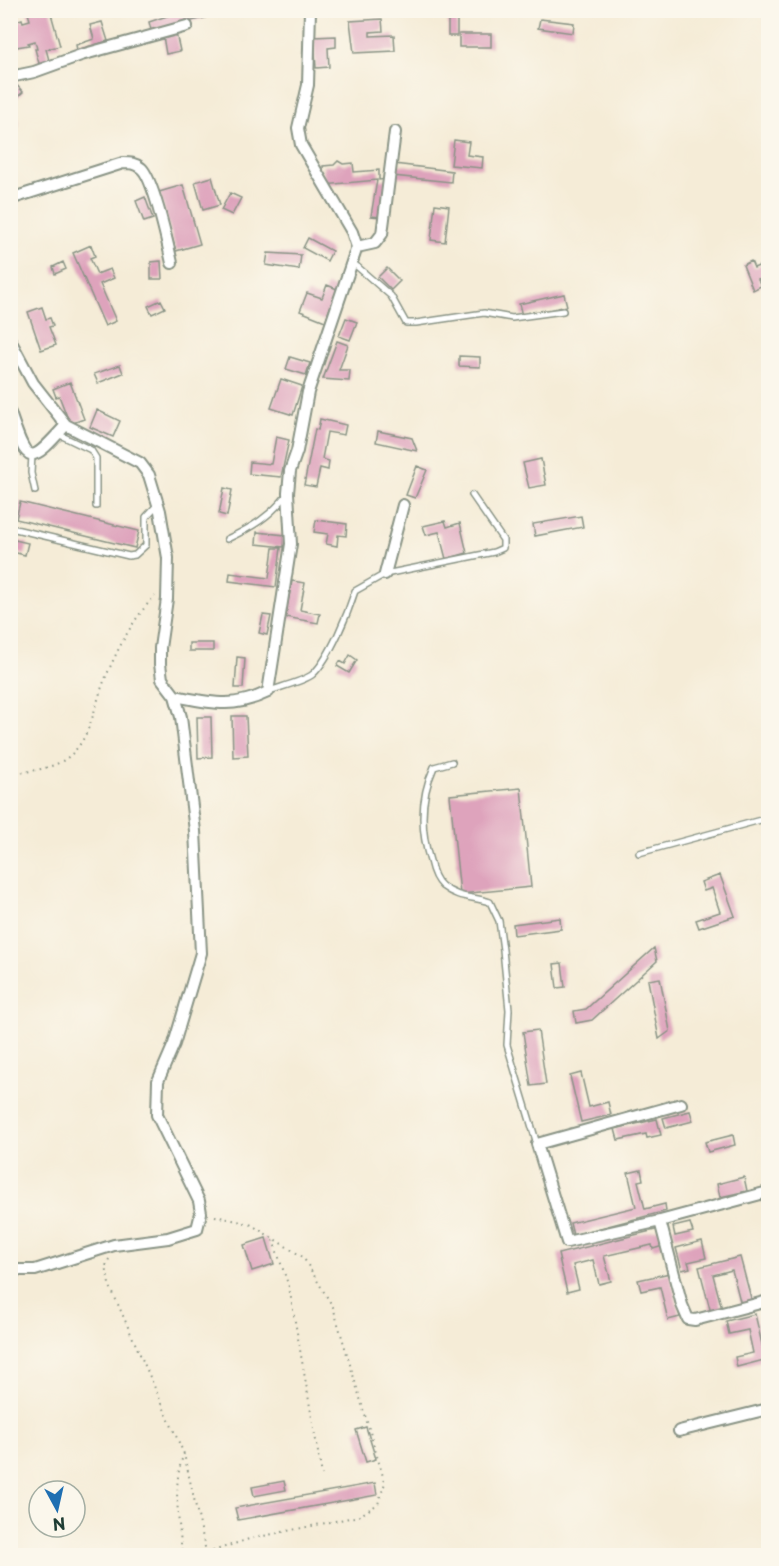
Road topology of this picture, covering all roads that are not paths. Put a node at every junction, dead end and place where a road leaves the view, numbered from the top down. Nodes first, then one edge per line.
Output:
1 (310, 10) edge
2 (187, 26) dead end
3 (10, 77) edge
4 (395, 132) dead end
5 (10, 199) edge
6 (357, 247) junction
7 (172, 263) dead end
8 (353, 263) junction
9 (563, 311) dead end
10 (10, 340) edge
11 (10, 413) edge
12 (66, 425) junction
13 (58, 434) junction
14 (32, 455) junction
15 (35, 491) dead end
16 (288, 493) junction
17 (472, 495) dead end
18 (158, 504) junction
19 (403, 505) dead end
20 (96, 506) dead end
21 (12, 528) edge
22 (227, 539) dead end
23 (385, 574) junction
24 (268, 692) junction
25 (176, 696) junction
26 (452, 762) dead end
27 (768, 818) edge
28 (639, 853) dead end
29 (681, 1104) dead end
30 (537, 1144) junction
31 (768, 1192) edge
32 (660, 1221) junction
33 (10, 1270) edge
34 (768, 1302) edge
35 (768, 1409) edge
36 (679, 1431) dead end

1 - 6 street
2 - 3 street
4 - 6 street
5 - 7 street
6 - 8 street
8 - 9 lane
8 - 16 street
10 - 12 street
11 - 14 street
12 - 13 street
12 - 18 street
13 - 14 street
13 - 20 lane
14 - 15 lane
16 - 22 lane
16 - 24 street
17 - 23 lane
18 - 21 lane
18 - 25 street
19 - 23 street
23 - 24 lane
24 - 25 street
25 - 33 street
26 - 30 lane
27 - 28 lane
29 - 30 street
30 - 32 street
31 - 32 street
32 - 34 street
35 - 36 street

